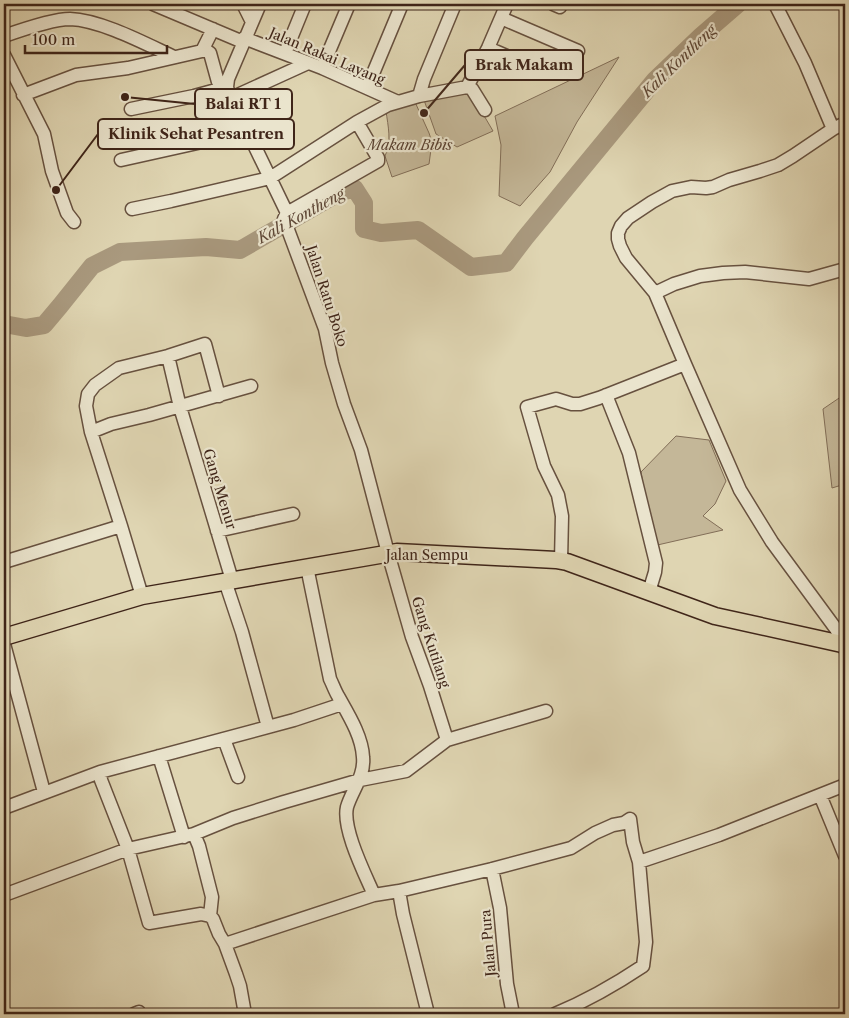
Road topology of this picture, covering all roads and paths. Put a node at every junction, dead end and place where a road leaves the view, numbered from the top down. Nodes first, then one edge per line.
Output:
1 (153, 4) edge
2 (243, 4) edge
3 (259, 4) edge
4 (305, 4) edge
5 (349, 4) edge
6 (402, 4) edge
7 (455, 4) edge
8 (507, 4) edge
9 (775, 4) edge
10 (500, 18) junction
11 (252, 22) junction
12 (213, 29) junction
13 (4, 36) edge
14 (244, 40) junction
15 (488, 48) junction
16 (202, 50) junction
17 (578, 51) dead end
18 (284, 53) junction
19 (174, 57) junction
20 (308, 62) junction
21 (5, 64) edge
22 (322, 68) junction
23 (537, 69) dead end
24 (467, 87) junction
25 (367, 88) junction
26 (228, 90) junction
27 (23, 95) junction
28 (419, 96) junction
29 (398, 102) junction
30 (131, 109) dead end
31 (485, 110) dead end
32 (358, 122) junction
33 (845, 123) edge
34 (833, 129) junction
35 (247, 132) junction
36 (121, 160) dead end
37 (270, 178) junction
38 (132, 209) dead end
39 (286, 220) junction
40 (74, 222) dead end
41 (845, 269) edge
42 (656, 293) junction
43 (168, 356) junction
44 (685, 364) junction
45 (251, 386) dead end
46 (606, 395) junction
47 (219, 396) junction
48 (180, 407) junction
49 (91, 432) junction
50 (293, 514) dead end
51 (121, 526) junction
52 (217, 531) junction
53 (388, 553) junction
54 (561, 561) junction
55 (4, 562) edge
56 (306, 567) junction
57 (228, 580) junction
58 (649, 592) junction
59 (142, 596) junction
60 (4, 637) edge
61 (4, 644) edge
62 (844, 645) edge
63 (342, 704) junction
64 (546, 711) dead end
65 (268, 727) junction
66 (224, 739) junction
67 (446, 740) junction
68 (159, 756) junction
69 (100, 772) junction
70 (238, 777) dead end
71 (360, 780) junction
72 (845, 786) edge
73 (44, 792) junction
74 (820, 795) junction
75 (4, 808) edge
76 (189, 836) junction
77 (128, 849) junction
78 (845, 856) edge
79 (639, 862) junction
80 (492, 869) junction
81 (399, 891) junction
82 (4, 895) edge
83 (374, 895) junction
84 (210, 916) junction
85 (225, 944) junction
86 (245, 1014) edge
87 (428, 1014) edge
88 (513, 1014) edge
89 (555, 1014) edge

1 - 12 street, Jalan Rakai Layang
2 - 11 street
3 - 11 street
4 - 18 street
5 - 22 street
6 - 25 street
7 - 28 street
8 - 10 street
9 - 34 street
10 - 15 street
10 - 17 street
11 - 14 street
12 - 14 street, Jalan Rakai Layang
12 - 16 street
13 - 19 street
14 - 18 street, Jalan Rakai Layang
14 - 26 street
15 - 23 street
15 - 24 street
16 - 19 street
16 - 26 street, Jalan Ratu Boko
18 - 20 street, Jalan Rakai Layang
19 - 27 street
20 - 22 street, Jalan Rakai Layang
20 - 26 street
21 - 27 street
22 - 25 street, Jalan Rakai Layang
24 - 28 street
24 - 31 street
25 - 29 street, Jalan Rakai Layang
26 - 30 street
26 - 35 street, Jalan Ratu Boko
27 - 40 street
28 - 29 street
29 - 32 street
32 - 37 street
32 - 39 street
33 - 34 street
34 - 42 street
35 - 36 street
35 - 37 street, Jalan Ratu Boko
37 - 38 street
37 - 39 street, Jalan Ratu Boko
39 - 53 street, Jalan Ratu Boko
41 - 42 street
42 - 44 street
43 - 47 street
43 - 48 street, Gang Menur
43 - 49 street
44 - 46 street
44 - 62 street
45 - 47 street
46 - 54 street
46 - 58 street
47 - 48 street
48 - 49 street
48 - 52 street, Gang Menur
49 - 51 street
50 - 52 street
51 - 55 street
51 - 59 street
52 - 57 street, Gang Menur
53 - 54 main road, Jalan Sempu
53 - 56 main road, Jalan Sempu
53 - 67 street, Gang Kutilang
54 - 58 main road, Jalan Sempu
56 - 57 main road, Jalan Sempu
56 - 63 street
57 - 59 main road, Jalan Sempu
57 - 65 street, Gang Menur
58 - 62 main road, Jalan Sempu
59 - 60 main road, Jalan Sempu
61 - 73 street
63 - 65 street
63 - 71 street
64 - 67 street
65 - 66 street
66 - 68 street
66 - 70 street
67 - 71 street
68 - 69 street
68 - 76 street
69 - 73 street
69 - 77 street
71 - 76 street
71 - 83 street
72 - 74 street
73 - 75 street
74 - 78 street
74 - 79 street
76 - 77 street
76 - 84 street
77 - 82 street
77 - 84 street
79 - 80 street
79 - 89 street
80 - 81 street
80 - 88 street, Jalan Pura
81 - 83 street
81 - 87 street
83 - 85 street
84 - 85 street
85 - 86 street

